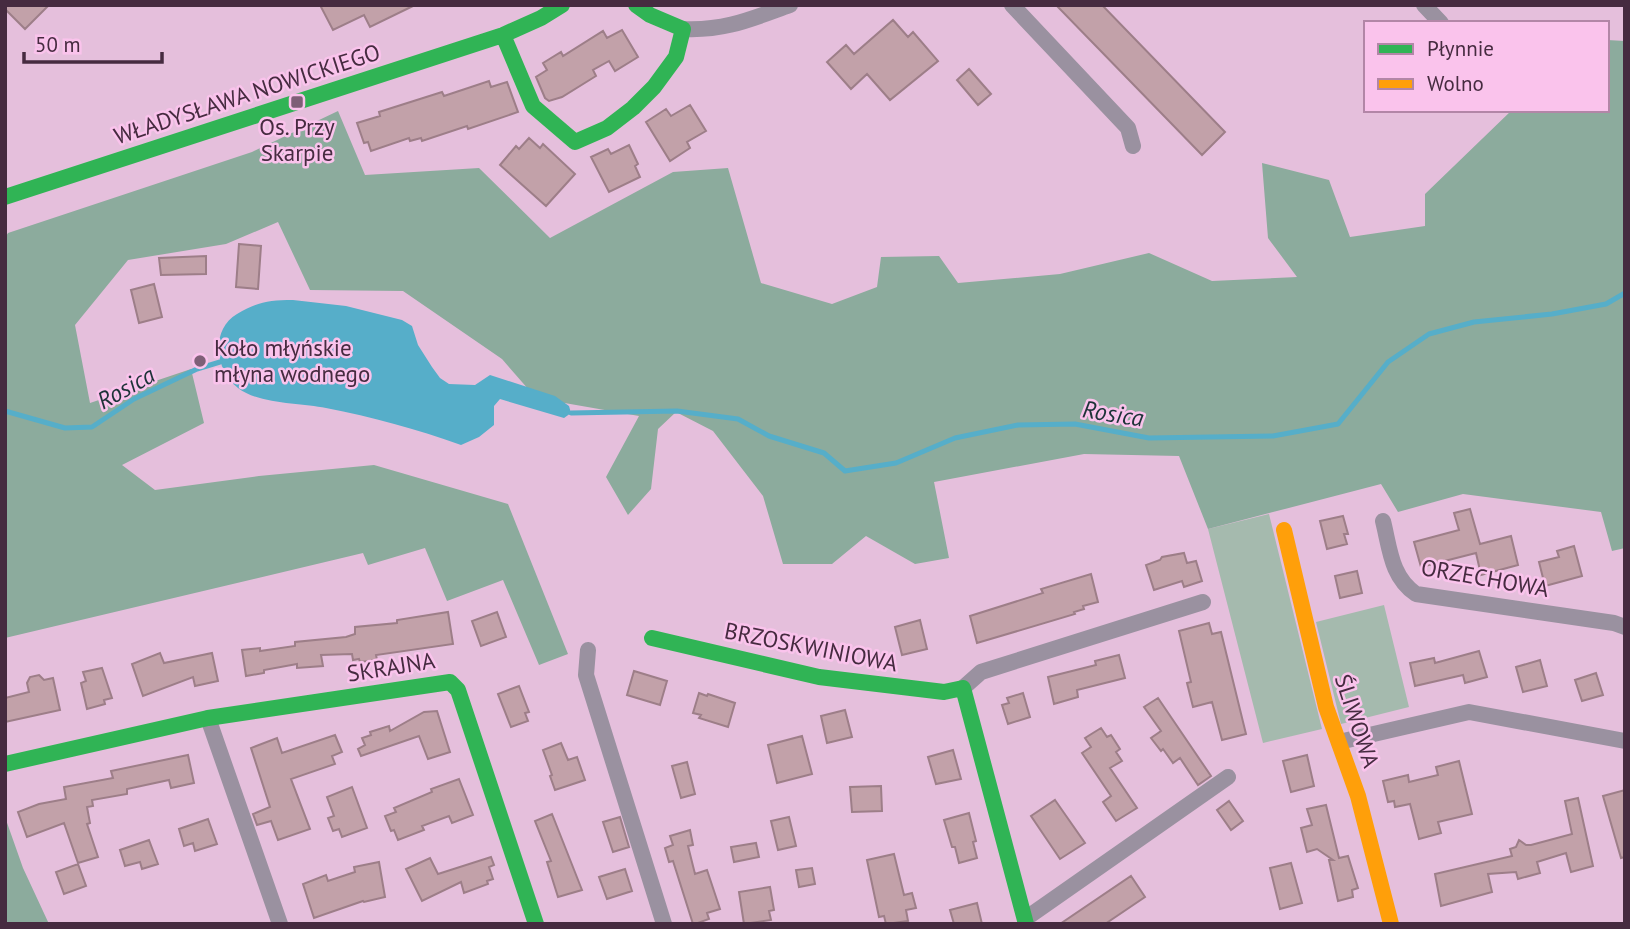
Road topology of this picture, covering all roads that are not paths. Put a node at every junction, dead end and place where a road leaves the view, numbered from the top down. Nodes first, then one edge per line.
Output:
1 (562, 5) edge
2 (636, 5) edge
3 (790, 5) edge
4 (1012, 5) edge
5 (1424, 5) edge
6 (1439, 21) edge
7 (683, 29) junction
8 (503, 35) junction
9 (1133, 146) dead end
10 (5, 197) edge
11 (1383, 521) dead end
12 (1283, 530) dead end
13 (1203, 602) dead end
14 (1625, 627) edge
15 (652, 638) dead end
16 (588, 650) dead end
17 (963, 688) junction
18 (208, 718) junction
19 (1625, 741) edge
20 (1339, 742) junction
21 (5, 764) edge
22 (1228, 778) dead end
23 (1026, 921) edge
24 (280, 924) edge
25 (536, 924) edge
26 (664, 924) edge
27 (1391, 924) edge

1 - 8 street, WŁADYSŁAWA NOWICKIEGO
2 - 7 street
3 - 7 street
4 - 9 street
5 - 6 street
7 - 8 street
8 - 10 street, WŁADYSŁAWA NOWICKIEGO
11 - 14 street, ORZECHOWA
12 - 20 street, ŚLIWOWA
13 - 17 street
15 - 17 street, BRZOSKWINIOWA
16 - 26 street
17 - 23 street
18 - 21 street, SKRAJNA
18 - 24 street
18 - 25 street, SKRAJNA
19 - 20 street
20 - 27 street, ŚLIWOWA
22 - 23 street

